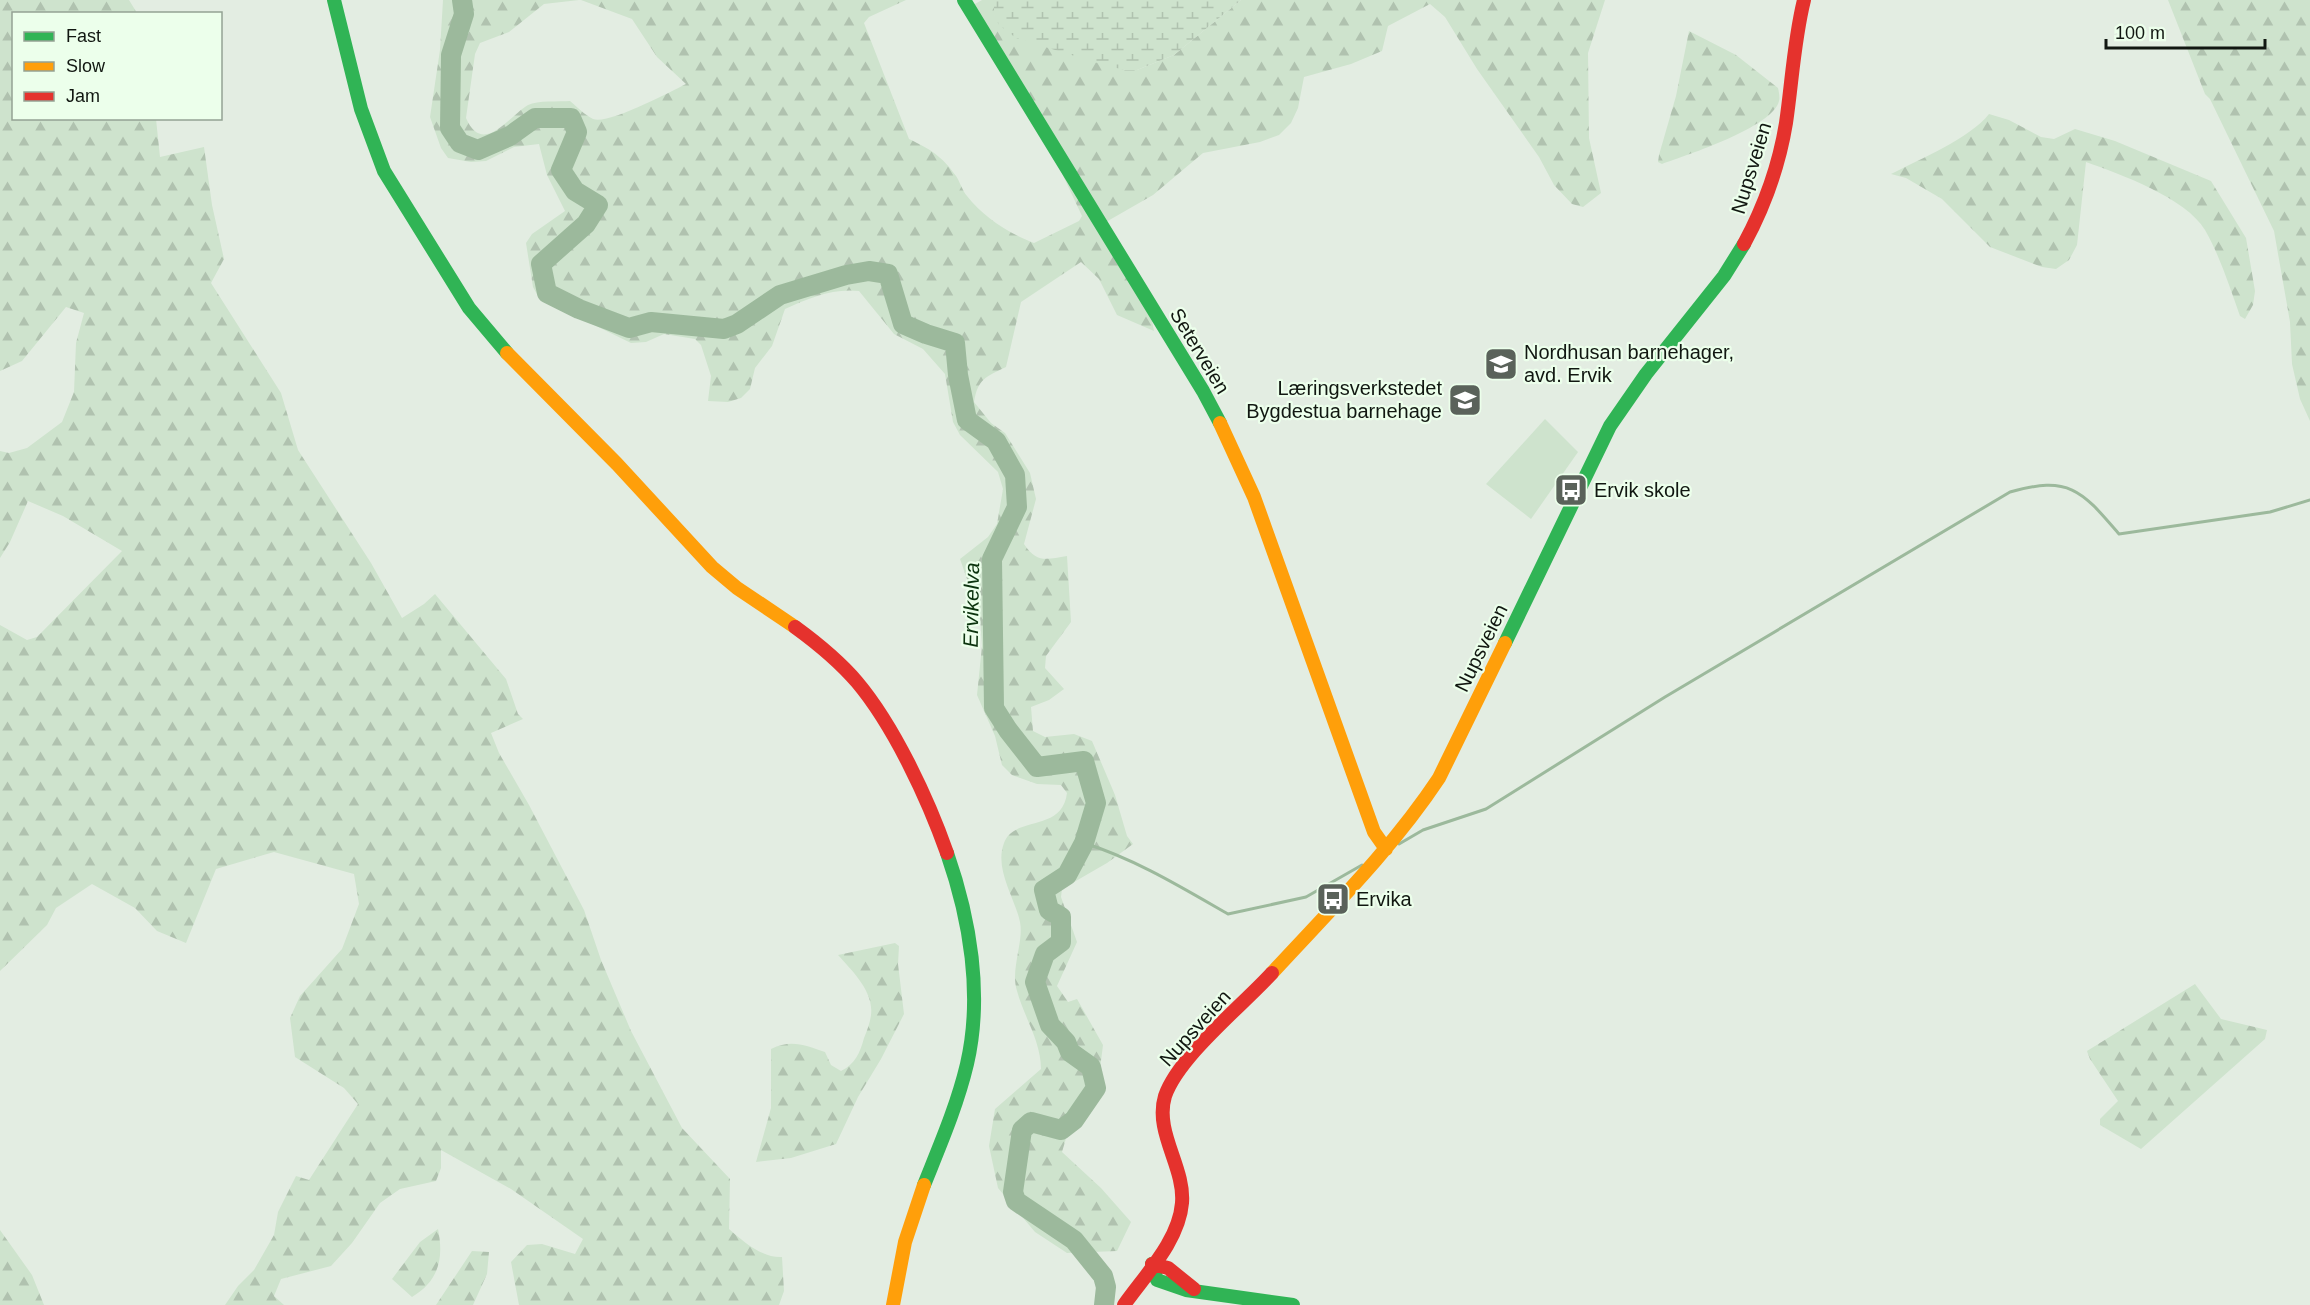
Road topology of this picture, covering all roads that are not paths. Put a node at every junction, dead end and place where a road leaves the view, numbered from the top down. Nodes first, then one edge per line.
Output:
1 (334, 0) edge
2 (963, 0) edge
3 (1804, 0) edge
4 (1386, 849) junction
5 (1152, 1264) junction
6 (1127, 1300) edge
7 (893, 1305) edge
8 (1293, 1305) edge

1 - 7 street
2 - 4 street, Seterveien
3 - 4 street, Nupsveien
4 - 5 street, Nupsveien
5 - 6 street, Nupsveien
5 - 8 street

